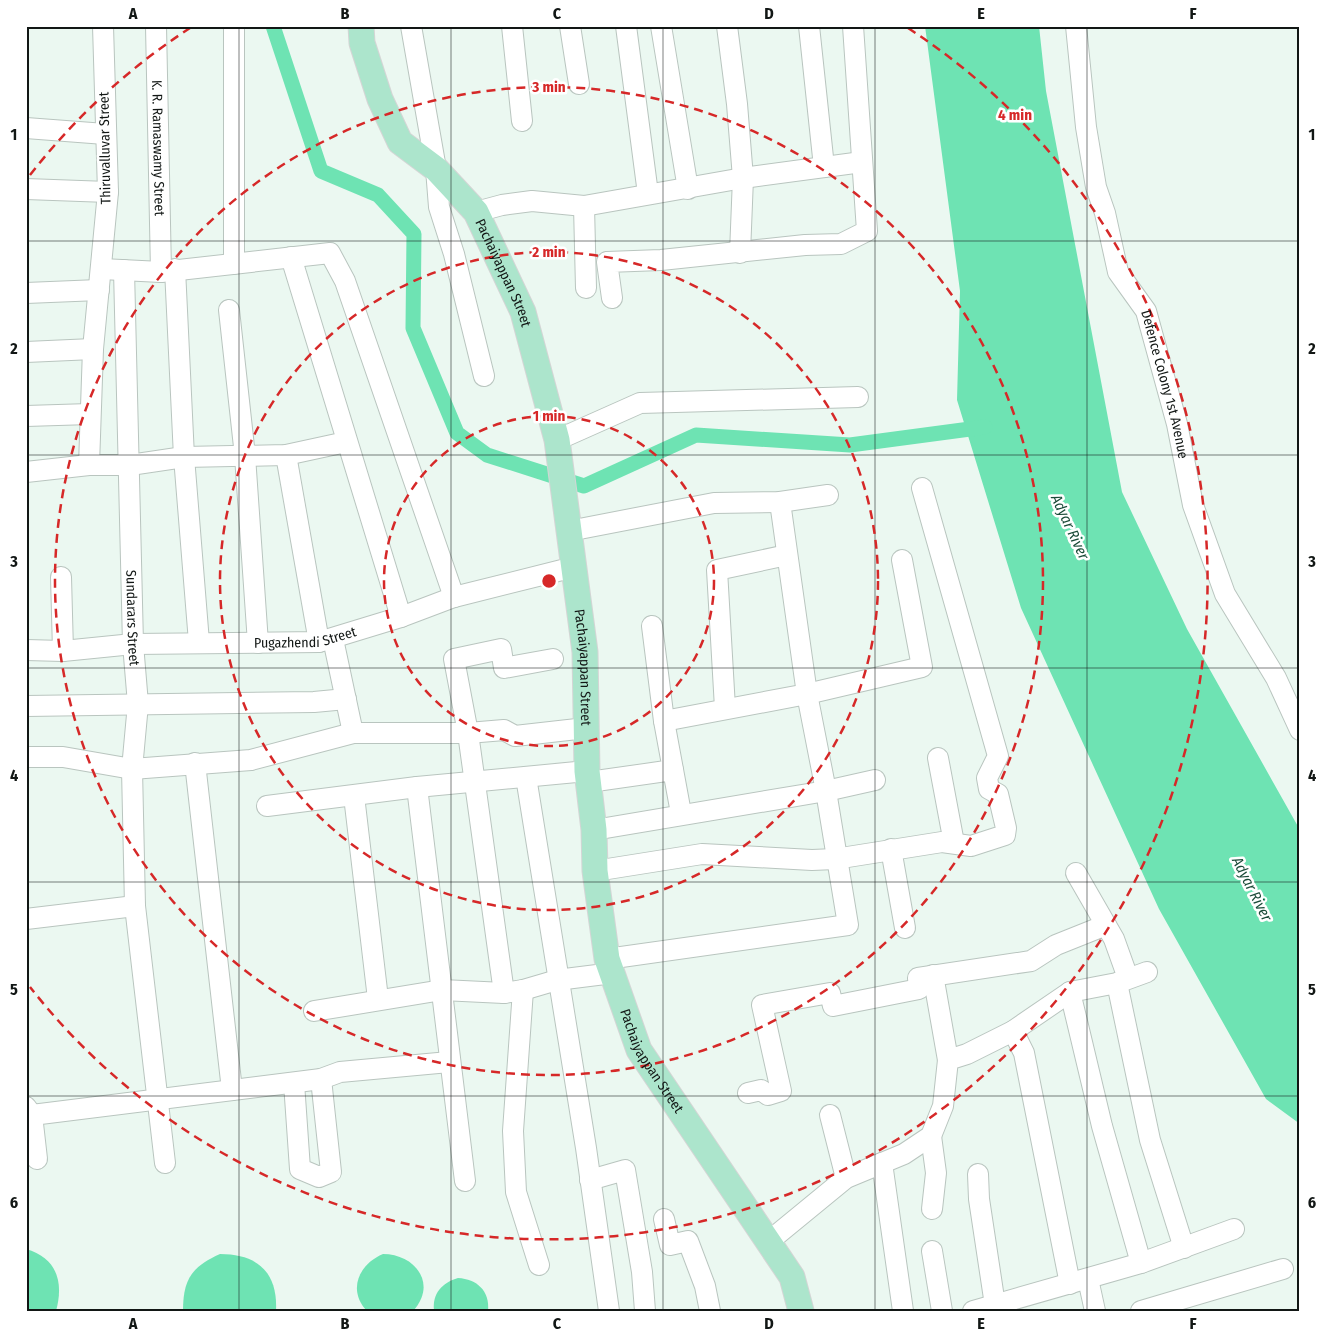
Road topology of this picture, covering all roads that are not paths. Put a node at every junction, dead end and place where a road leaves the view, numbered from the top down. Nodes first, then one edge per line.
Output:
1 (103, 26) edge
2 (156, 26) edge
3 (234, 26) edge
4 (361, 26) edge
5 (411, 26) edge
6 (512, 26) edge
7 (570, 26) edge
8 (626, 26) edge
9 (661, 26) edge
10 (727, 26) edge
11 (809, 26) edge
12 (852, 26) edge
13 (1076, 26) edge
14 (579, 84) dead end
15 (522, 121) dead end
16 (26, 128) edge
17 (105, 134) junction
18 (862, 162) junction
19 (824, 167) junction
20 (436, 169) junction
21 (743, 178) junction
22 (26, 189) edge
23 (688, 189) junction
24 (108, 192) junction
25 (648, 194) junction
26 (584, 206) junction
27 (476, 212) junction
28 (740, 253) junction
29 (291, 257) junction
30 (234, 264) junction
31 (102, 269) junction
32 (124, 270) junction
33 (168, 270) junction
34 (586, 288) dead end
35 (99, 290) junction
36 (26, 293) edge
37 (612, 298) dead end
38 (229, 310) dead end
39 (93, 350) junction
40 (26, 352) edge
41 (484, 376) dead end
42 (858, 397) dead end
43 (90, 414) junction
44 (26, 416) edge
45 (346, 442) junction
46 (558, 444) junction
47 (286, 455) junction
48 (245, 456) junction
49 (184, 457) junction
50 (89, 464) junction
51 (130, 465) junction
52 (26, 472) edge
53 (922, 488) dead end
54 (828, 495) dead end
55 (780, 502) junction
56 (569, 525) junction
57 (787, 555) junction
58 (902, 560) dead end
59 (574, 567) junction
60 (61, 577) dead end
61 (454, 597) junction
62 (401, 617) junction
63 (652, 626) dead end
64 (326, 640) junction
65 (199, 642) junction
66 (258, 643) junction
67 (134, 644) junction
68 (26, 650) edge
69 (63, 651) junction
70 (553, 659) dead end
71 (807, 694) junction
72 (346, 699) junction
73 (138, 704) junction
74 (26, 706) edge
75 (725, 708) junction
76 (664, 721) junction
77 (586, 728) junction
78 (1300, 730) edge
79 (353, 733) junction
80 (468, 733) junction
81 (26, 757) edge
82 (938, 758) dead end
83 (195, 763) junction
84 (132, 769) junction
85 (673, 770) junction
86 (588, 776) junction
87 (526, 777) junction
88 (875, 780) dead end
89 (474, 781) junction
90 (417, 787) junction
91 (826, 791) junction
92 (354, 796) junction
93 (267, 806) dead end
94 (682, 813) junction
95 (594, 830) junction
96 (954, 843) junction
97 (891, 849) junction
98 (835, 859) junction
99 (595, 871) junction
100 (1076, 872) dead end
101 (135, 906) junction
102 (26, 919) edge
103 (1106, 925) junction
104 (905, 928) dead end
105 (607, 959) junction
106 (1147, 972) dead end
107 (933, 975) junction
108 (557, 980) junction
109 (1123, 981) junction
110 (442, 990) junction
111 (513, 992) junction
112 (1070, 992) junction
113 (378, 999) junction
114 (314, 1011) dead end
115 (1013, 1031) junction
116 (948, 1060) junction
117 (450, 1062) junction
118 (321, 1079) junction
119 (294, 1083) junction
120 (232, 1090) junction
121 (748, 1093) dead end
122 (158, 1100) junction
123 (29, 1111) edge
124 (830, 1115) dead end
125 (931, 1136) junction
126 (37, 1159) dead end
127 (165, 1163) dead end
128 (882, 1163) junction
129 (978, 1174) dead end
130 (846, 1178) junction
131 (590, 1180) junction
132 (465, 1181) dead end
133 (932, 1209) dead end
134 (664, 1220) dead end
135 (1234, 1228) dead end
136 (768, 1242) junction
137 (1184, 1248) junction
138 (932, 1251) dead end
139 (1141, 1263) junction
140 (539, 1265) dead end
141 (1284, 1268) dead end
142 (1079, 1282) junction
143 (996, 1305) junction
144 (1178, 1306) edge
145 (609, 1311) edge
146 (645, 1311) edge
147 (710, 1311) edge
148 (801, 1311) edge
149 (903, 1311) edge
150 (942, 1311) edge
151 (973, 1311) edge
152 (1095, 1311) edge
153 (1141, 1311) edge

1 - 17 street, Thiruvalluvar Street
2 - 33 street, K. R. Ramaswamy Street
3 - 30 street
4 - 20 main road, Pachaiyappan Street
5 - 20 street
6 - 15 street
7 - 14 street
8 - 25 street
9 - 23 street
10 - 21 street
11 - 19 street
12 - 18 street
13 - 78 street, Defence Colony 1st Avenue
16 - 17 street
17 - 24 street, Thiruvalluvar Street
18 - 19 street
18 - 28 street
19 - 21 street
20 - 27 main road, Pachaiyappan Street
20 - 41 street
21 - 23 street
21 - 28 street
22 - 24 street
23 - 25 street
24 - 31 street, Thiruvalluvar Street
25 - 26 street
26 - 27 street
26 - 34 street
27 - 46 main road, Pachaiyappan Street
28 - 37 street
29 - 30 street
29 - 45 street
29 - 61 street
30 - 33 street
31 - 32 street
31 - 35 street, Thiruvalluvar Street
32 - 33 street
32 - 51 street, Sundarars Street
33 - 49 street, K. R. Ramaswamy Street
35 - 36 street
35 - 39 street, Thiruvalluvar Street
38 - 48 street
39 - 40 street
39 - 43 street, Thiruvalluvar Street
42 - 46 street
43 - 44 street
43 - 50 street, Thiruvalluvar Street
45 - 47 street
45 - 62 street
46 - 56 main road, Pachaiyappan Street
47 - 48 street
47 - 64 street
48 - 49 street
48 - 66 street
49 - 51 street
49 - 65 street, K. R. Ramaswamy Street
50 - 51 street
50 - 52 street
51 - 67 street, Sundarars Street
53 - 96 street
54 - 55 street
55 - 56 street
55 - 57 street
56 - 59 main road, Pachaiyappan Street
57 - 71 street
57 - 75 street
58 - 71 street
59 - 61 street, Pugazhendi Street
59 - 77 main road, Pachaiyappan Street
60 - 69 street
61 - 62 street, Pugazhendi Street
62 - 64 street, Pugazhendi Street
63 - 76 street
64 - 66 street, Pugazhendi Street
64 - 72 street
65 - 66 street, Pugazhendi Street
65 - 67 street, Pugazhendi Street
67 - 69 street, Pugazhendi Street
67 - 73 street, Sundarars Street
68 - 69 street, Pugazhendi Street
70 - 80 street
71 - 75 street
71 - 91 street
72 - 73 street
72 - 79 street
73 - 74 street
73 - 84 street, Sundarars Street
75 - 76 street
76 - 85 street
77 - 80 street
77 - 86 main road, Pachaiyappan Street
79 - 80 street
79 - 83 street
80 - 89 street
81 - 84 street
82 - 96 street
83 - 84 street
83 - 120 street
84 - 101 street, Sundarars Street
85 - 86 street
85 - 94 street
86 - 87 street
86 - 95 main road, Pachaiyappan Street
87 - 89 street
87 - 108 street
88 - 91 street
89 - 90 street
89 - 111 street
90 - 92 street
90 - 110 street
91 - 94 street
91 - 98 street
92 - 93 street
92 - 113 street
94 - 95 street
95 - 99 main road, Pachaiyappan Street
96 - 97 street
97 - 98 street
97 - 104 street
98 - 99 street
98 - 105 street
99 - 105 main road, Pachaiyappan Street
100 - 103 street
101 - 102 street
101 - 122 street, Sundarars Street
103 - 107 street
103 - 109 street
105 - 108 street
105 - 136 main road, Pachaiyappan Street
106 - 109 street
107 - 116 street
107 - 121 street
108 - 111 street
108 - 131 street
109 - 112 street
109 - 137 street
110 - 111 street
110 - 113 street
110 - 117 street
111 - 140 street
112 - 115 street
112 - 139 street
113 - 114 street
115 - 116 street
115 - 142 street
116 - 125 street
117 - 118 street
117 - 132 street
118 - 119 street
118 - 119 street
119 - 120 street
120 - 122 street
122 - 123 street
122 - 127 street, Sundarars Street
123 - 126 street
124 - 130 street
125 - 128 street
125 - 133 street
128 - 130 street
128 - 149 street
129 - 143 street
130 - 136 street
131 - 145 street
131 - 146 street
134 - 147 street
135 - 137 street
136 - 148 main road, Pachaiyappan Street
137 - 139 street
138 - 150 street
139 - 142 street
141 - 144 street
142 - 143 street
142 - 152 street
143 - 151 street
144 - 153 street

